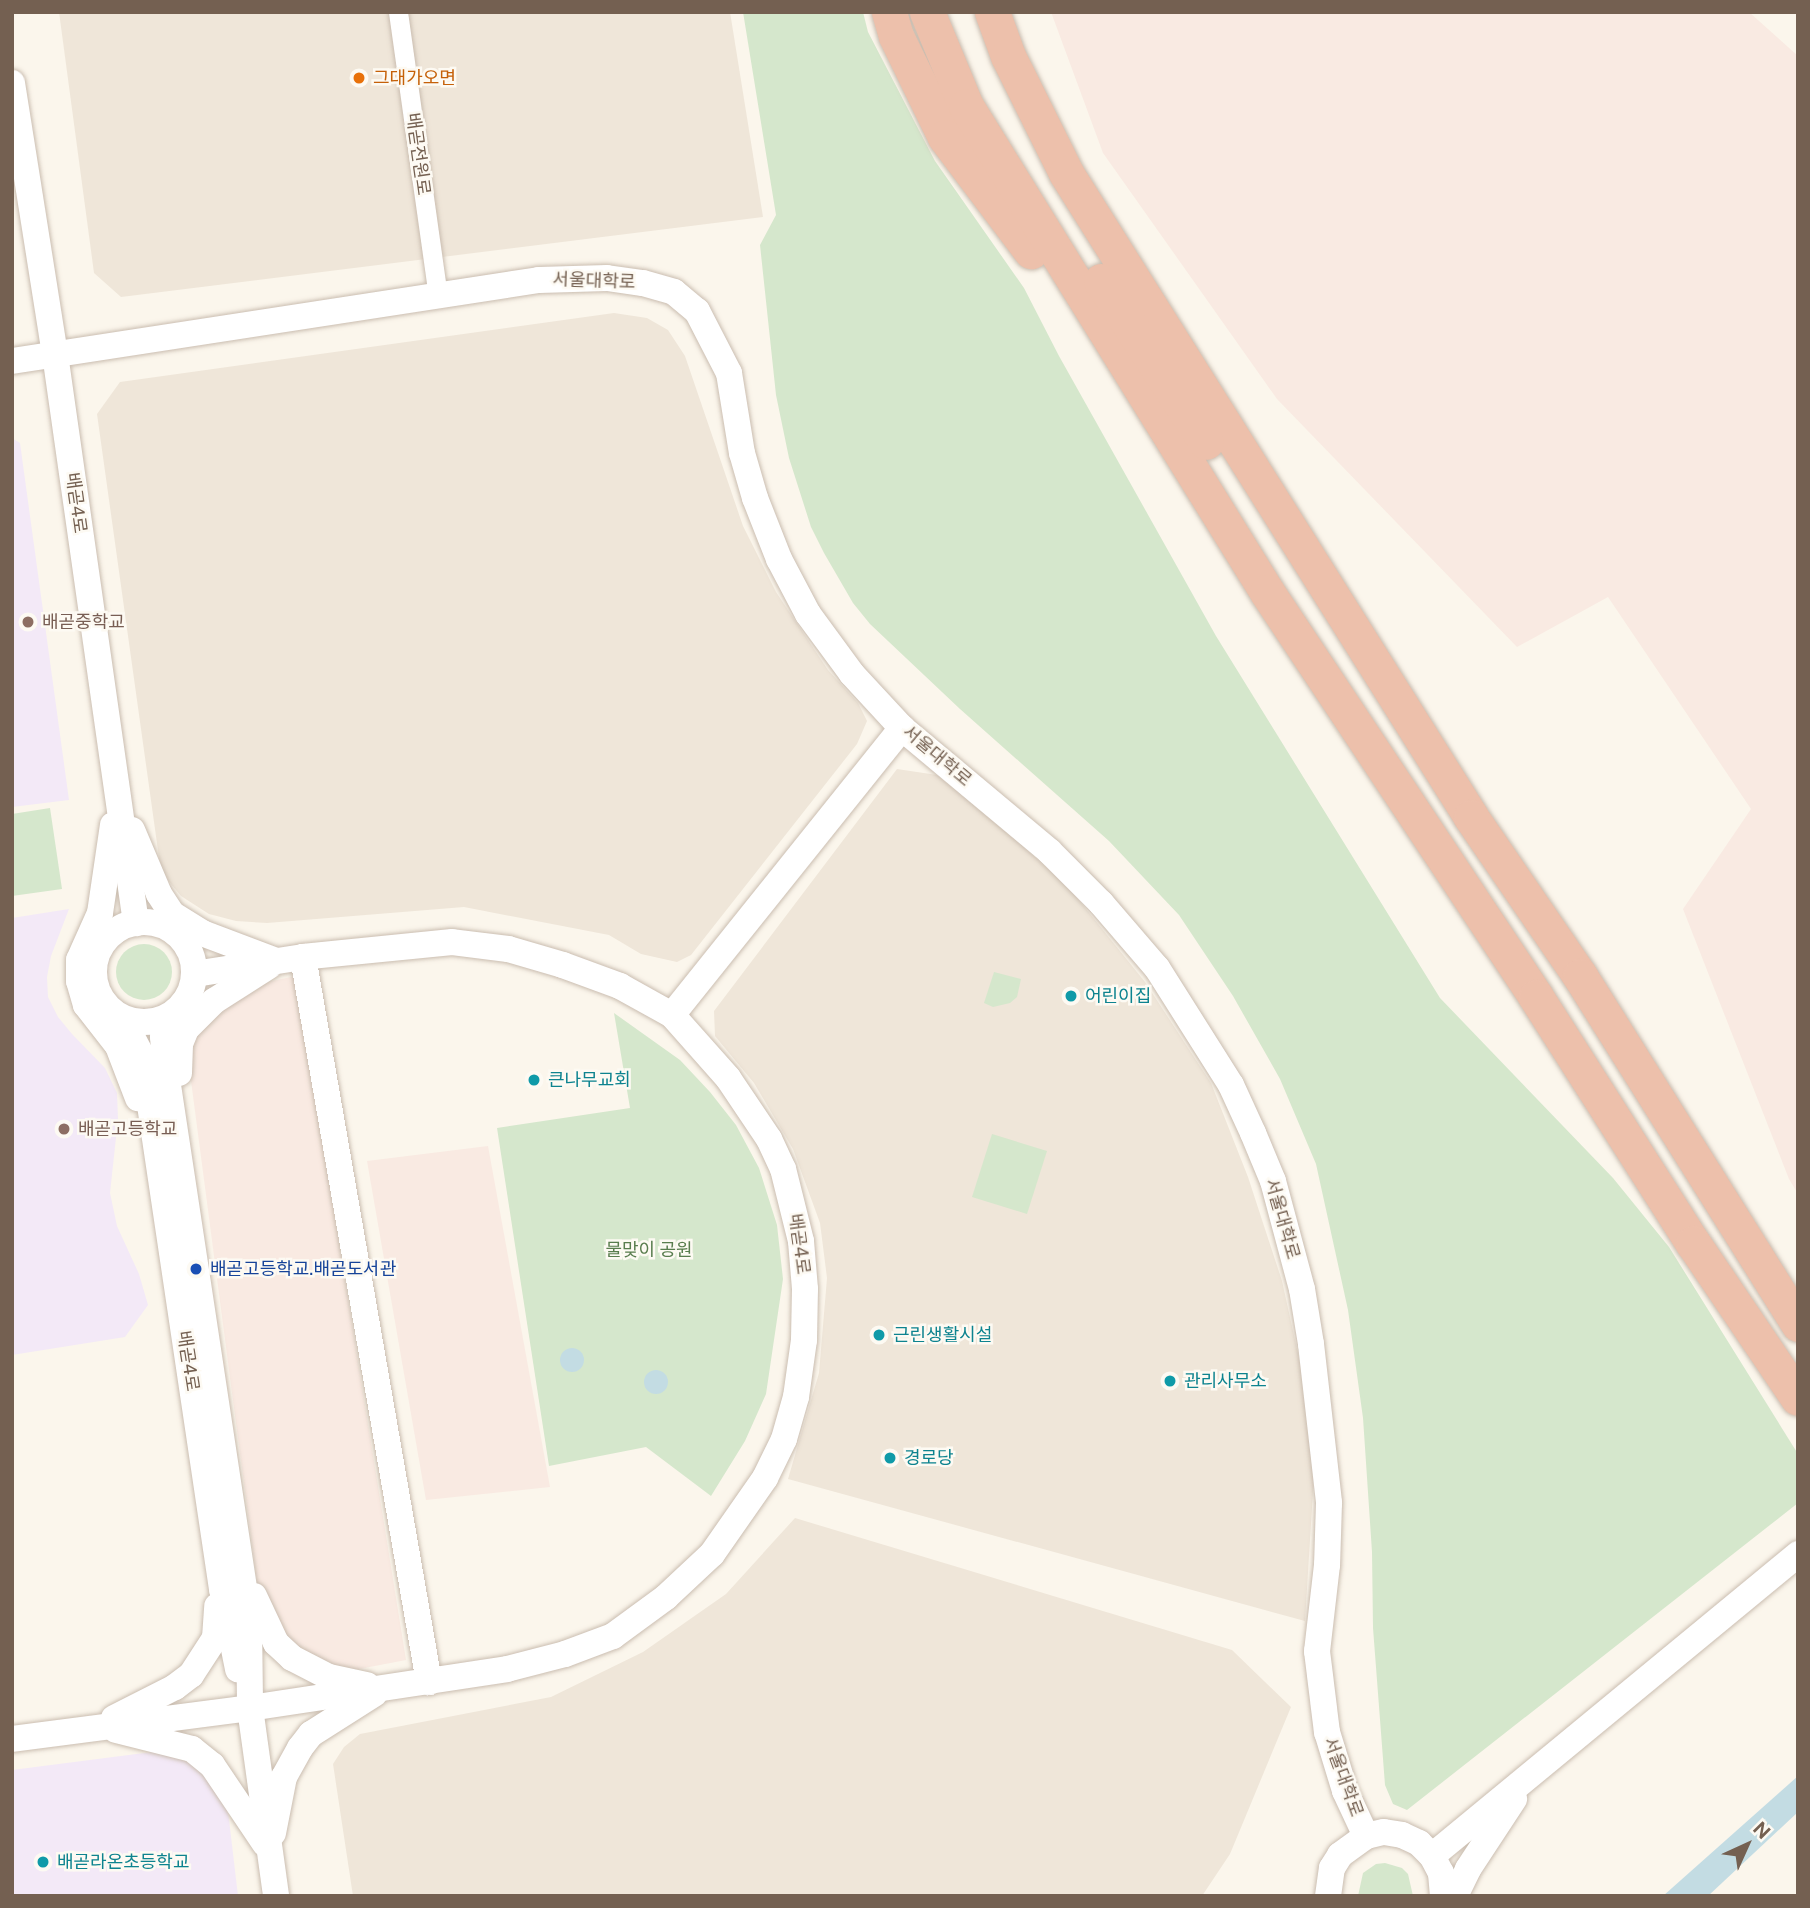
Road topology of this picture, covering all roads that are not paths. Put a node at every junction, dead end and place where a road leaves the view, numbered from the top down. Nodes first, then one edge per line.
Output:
1 (398, 12) edge
2 (889, 12) edge
3 (927, 12) edge
4 (950, 12) edge
5 (992, 12) edge
6 (12, 83) edge
7 (438, 295) junction
8 (55, 354) junction
9 (12, 360) edge
10 (1168, 434) junction
11 (1406, 716) junction
12 (902, 727) junction
13 (117, 792) junction
14 (136, 923) junction
15 (290, 959) junction
16 (195, 974) junction
17 (171, 1015) junction
18 (672, 1015) junction
19 (122, 1017) junction
20 (170, 1174) junction
21 (1798, 1324) edge
22 (1798, 1398) edge
23 (1798, 1554) edge
24 (228, 1558) junction
25 (429, 1682) junction
26 (382, 1689) junction
27 (250, 1708) junction
28 (99, 1726) junction
29 (12, 1739) edge
30 (1531, 1775) junction
31 (1366, 1836) junction
32 (269, 1852) junction
33 (1432, 1856) junction
34 (276, 1896) edge
35 (1328, 1896) edge
36 (1443, 1896) edge
37 (1455, 1896) edge

1 - 7 street, 배곧전원로
2 - 10 highway
3 - 10 highway
4 - 11 highway
5 - 11 highway
6 - 8 main road, 배곧4로
7 - 8 main road, 서울대학로
7 - 12 main road, 서울대학로
8 - 9 main road, 서울대학로
8 - 13 main road, 배곧4로
10 - 22 highway
11 - 21 highway
12 - 18 main road
12 - 31 main road, 서울대학로
13 - 14 main road, 배곧4로
13 - 15 main road
13 - 20 main road
14 - 16 main road
14 - 19 main road
15 - 16 main road, 배곧4로
15 - 18 main road, 배곧4로
15 - 20 main road
15 - 25 main road
16 - 17 main road
17 - 19 main road
17 - 20 main road, 배곧4로
18 - 25 main road, 배곧4로
19 - 20 main road, 배곧4로
20 - 24 main road, 배곧4로
23 - 30 main road
24 - 26 main road
24 - 27 main road, 배곧4로
24 - 28 main road
25 - 26 main road, 배곧4로
26 - 27 main road, 배곧4로
26 - 32 main road
27 - 28 main road, 배곧4로
27 - 32 main road, 배곧4로
28 - 29 main road, 배곧4로
28 - 32 main road
30 - 33 main road
30 - 37 main road
31 - 33 main road, 서울대학로
31 - 35 main road, 서울대학로
32 - 34 main road, 배곧4로
33 - 36 main road

